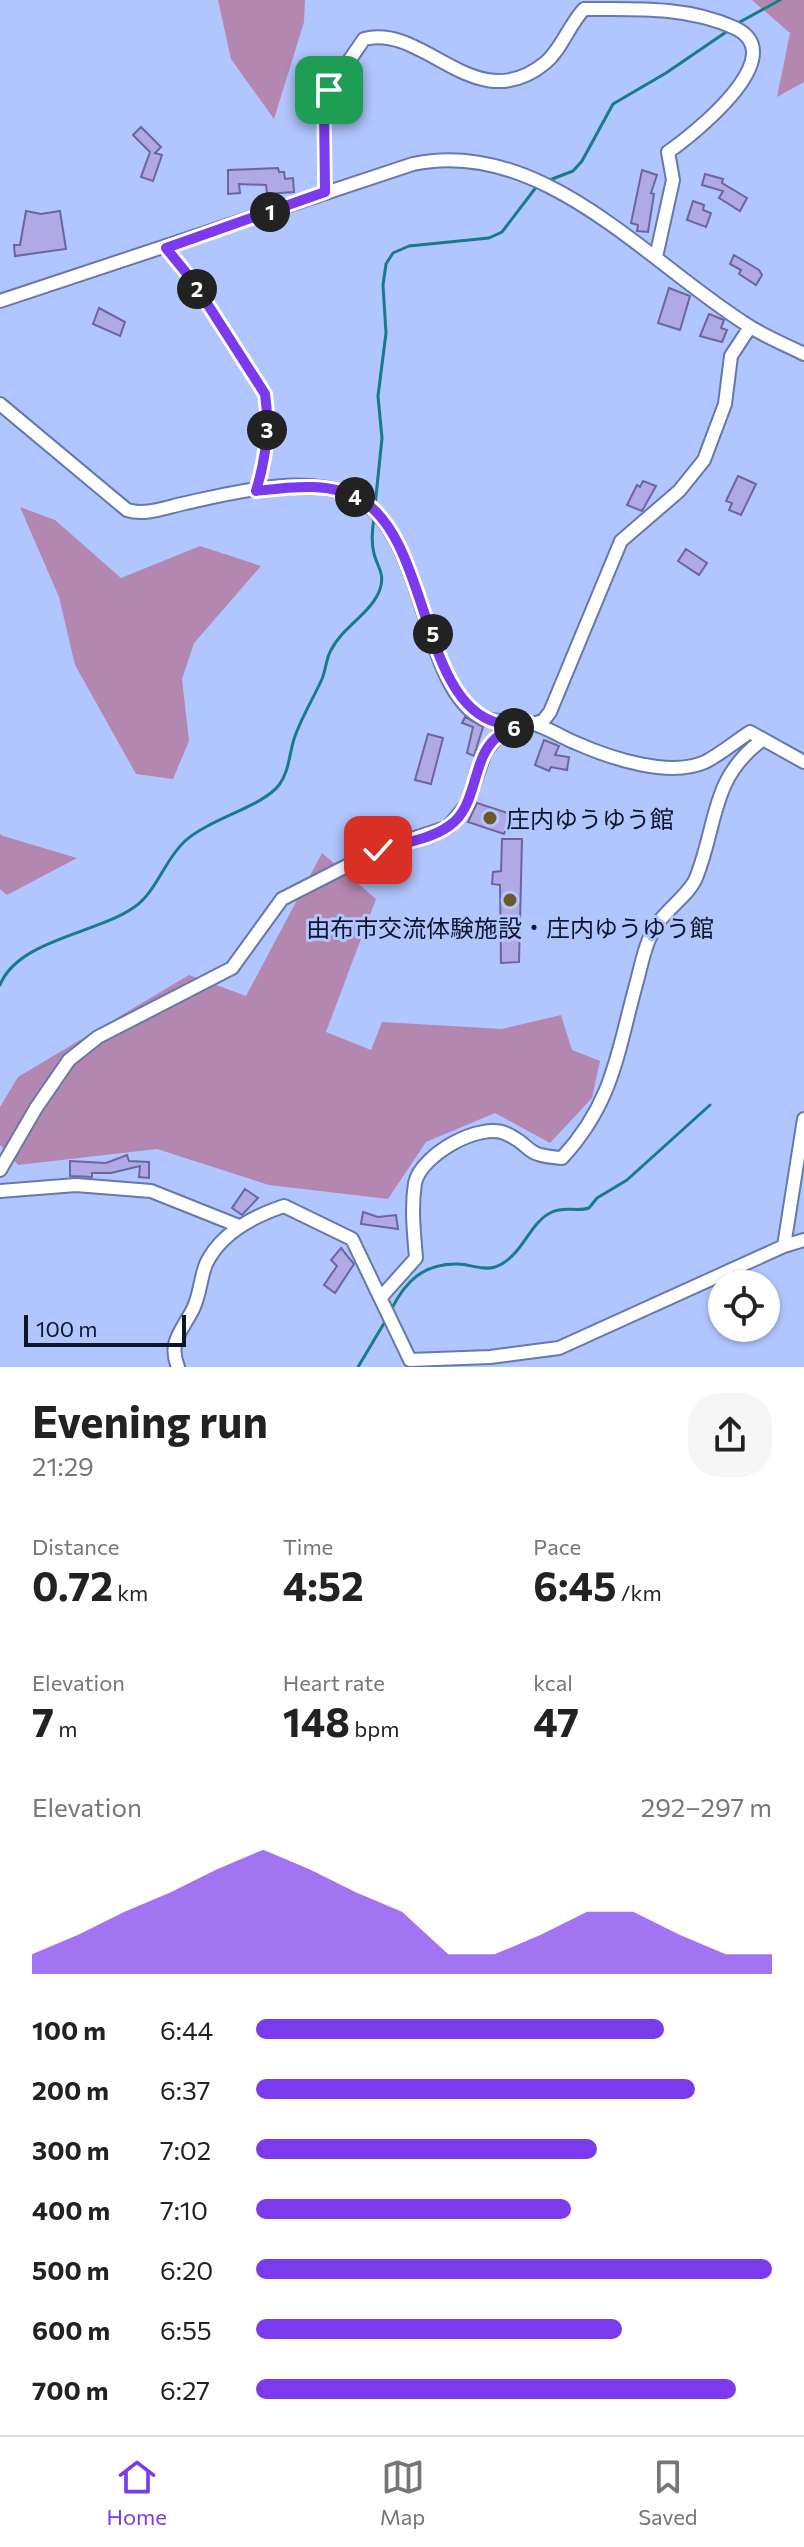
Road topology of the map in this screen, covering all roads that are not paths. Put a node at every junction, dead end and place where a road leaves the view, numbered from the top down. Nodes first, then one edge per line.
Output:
1 (653, 4) edge
2 (325, 192) junction
3 (656, 257) junction
4 (0, 301) edge
5 (750, 327) junction
6 (804, 354) edge
7 (0, 404) edge
8 (531, 723) junction
9 (762, 740) junction
10 (804, 762) edge
11 (804, 1119) edge
12 (0, 1170) edge
13 (0, 1191) edge
14 (239, 1226) junction
15 (804, 1240) edge
16 (784, 1246) junction
17 (382, 1296) junction
18 (178, 1367) edge

1 - 2 street
1 - 3 street
2 - 3 street
2 - 4 street
3 - 5 street
5 - 6 street
5 - 8 street
7 - 8 street
8 - 9 street
8 - 12 street
9 - 10 street
9 - 17 street
11 - 16 street
13 - 14 street
14 - 17 street
14 - 18 street
15 - 16 street
16 - 17 street

